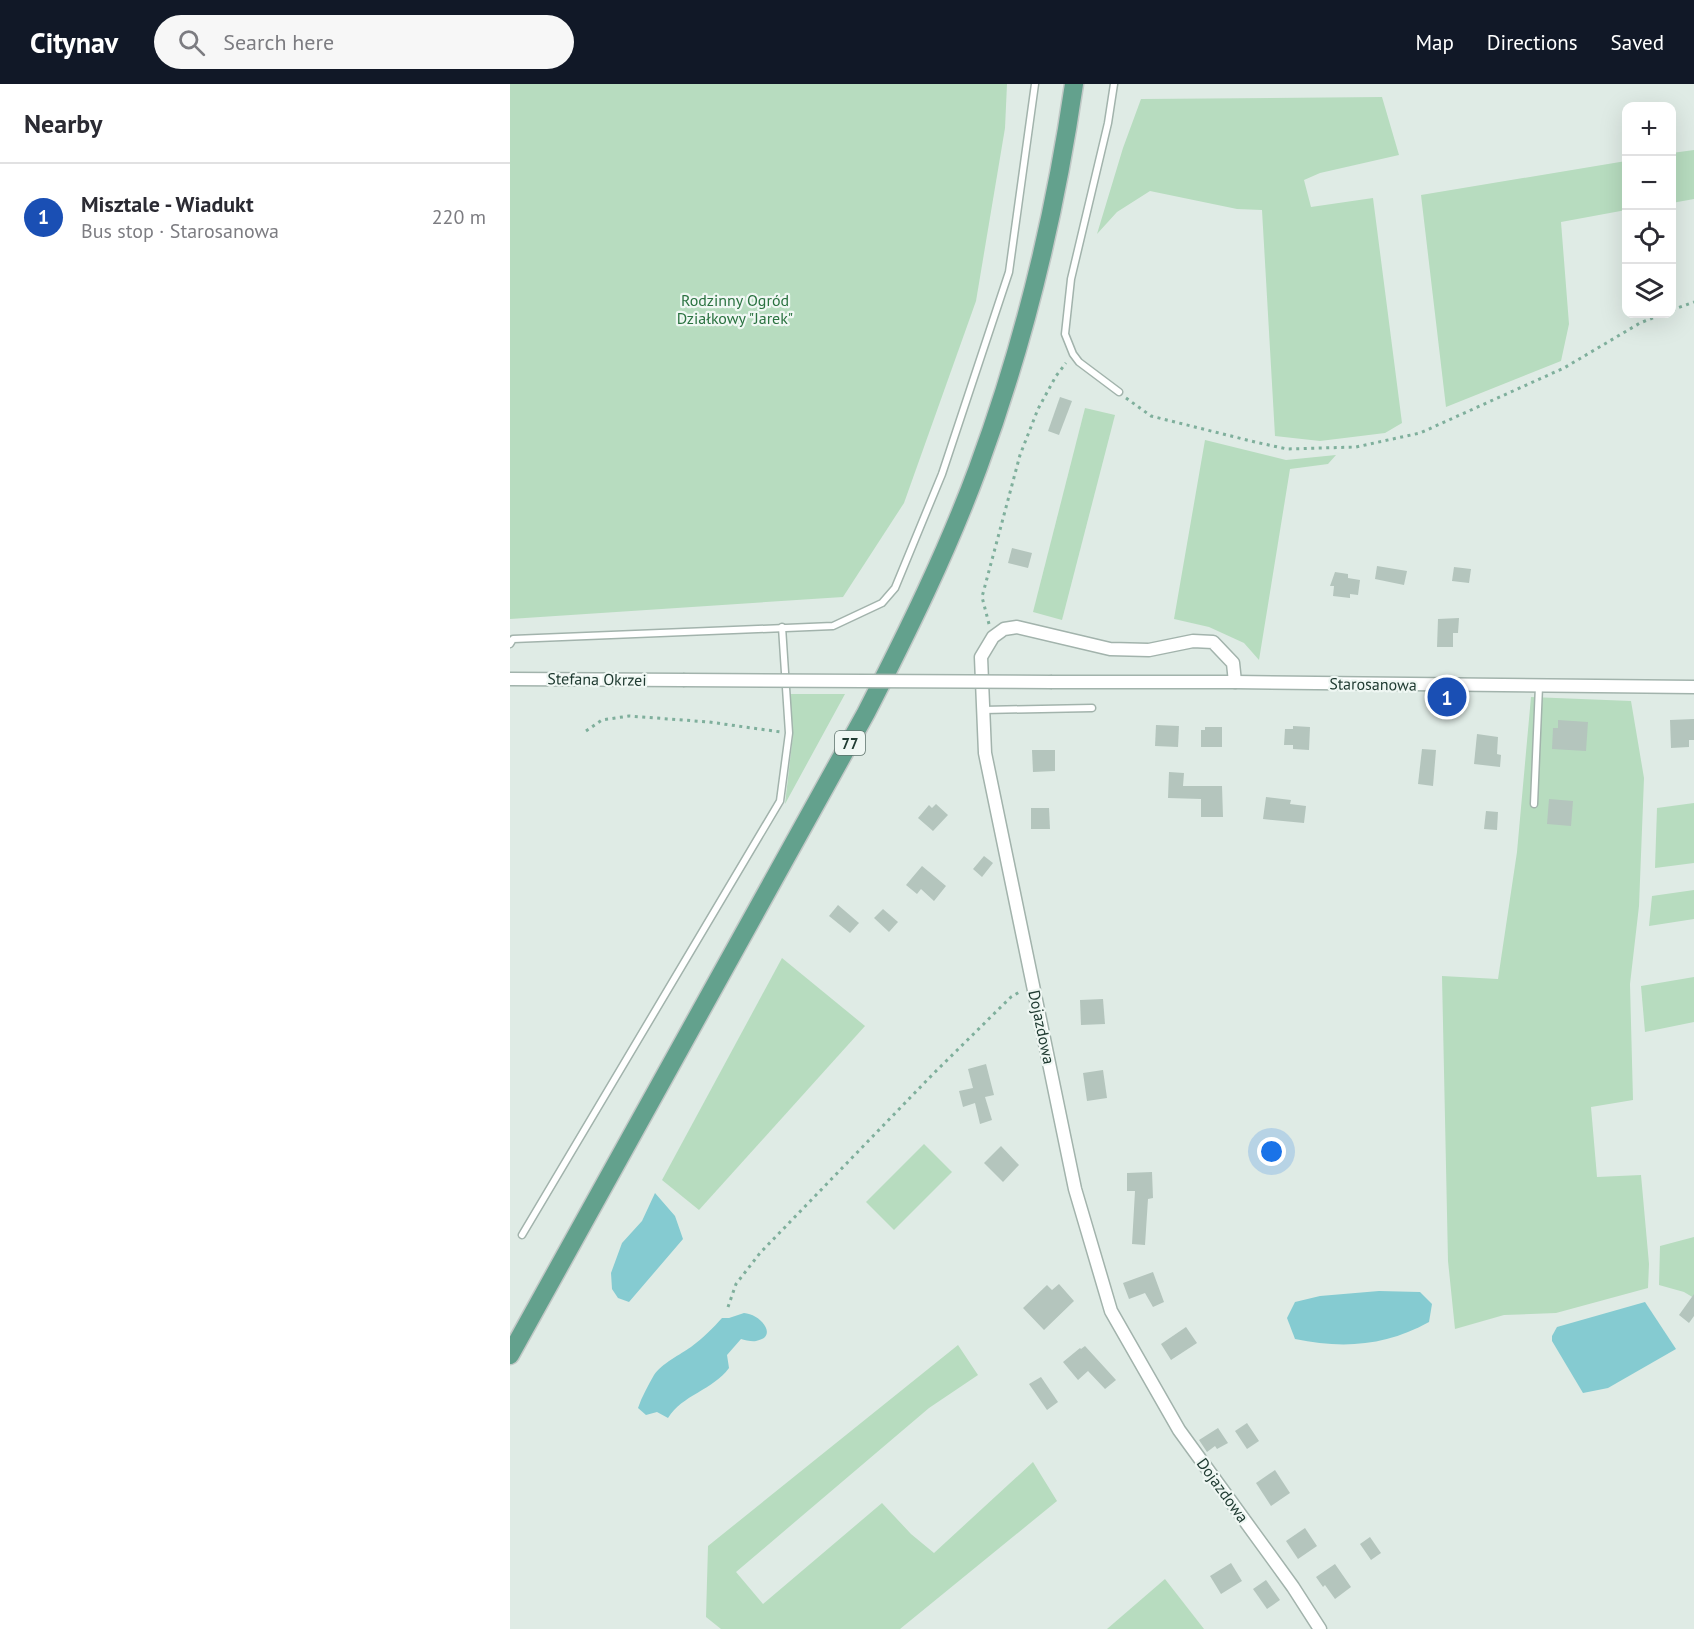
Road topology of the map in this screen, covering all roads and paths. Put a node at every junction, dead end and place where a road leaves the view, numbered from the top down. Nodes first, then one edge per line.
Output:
1 (1033, 84) edge
2 (1074, 84) edge
3 (1114, 84) edge
4 (1694, 302) edge
5 (1676, 308) edge
6 (1652, 318) edge
7 (1073, 354) junction
8 (1119, 392) joint
9 (782, 627) junction
10 (993, 637) junction
11 (510, 644) edge
12 (510, 679) edge
13 (1052, 682) joint
14 (1235, 682) junction
15 (1539, 686) junction
16 (1694, 687) edge
17 (1092, 708) dead end
18 (982, 710) junction
19 (586, 731) dead end
20 (789, 733) junction
21 (1534, 804) dead end
22 (1033, 983) junction
23 (522, 1235) dead end
24 (728, 1307) dead end
25 (510, 1355) edge
26 (1320, 1629) edge

1 - 9 lane
2 - 25 main road, 77
3 - 7 lane
4 - 5 path
6 - 8 path
7 - 8 lane
7 - 10 path
9 - 11 lane
9 - 20 lane
10 - 14 street
10 - 18 street, Dojazdowa
12 - 13 street, Stefana Okrzei, bridge
13 - 14 street, Starosanowa
14 - 15 street, Starosanowa
15 - 16 street, Starosanowa
15 - 21 lane
17 - 18 lane
18 - 22 street, Dojazdowa
19 - 20 path
20 - 23 lane
22 - 24 path
22 - 26 street, Dojazdowa

